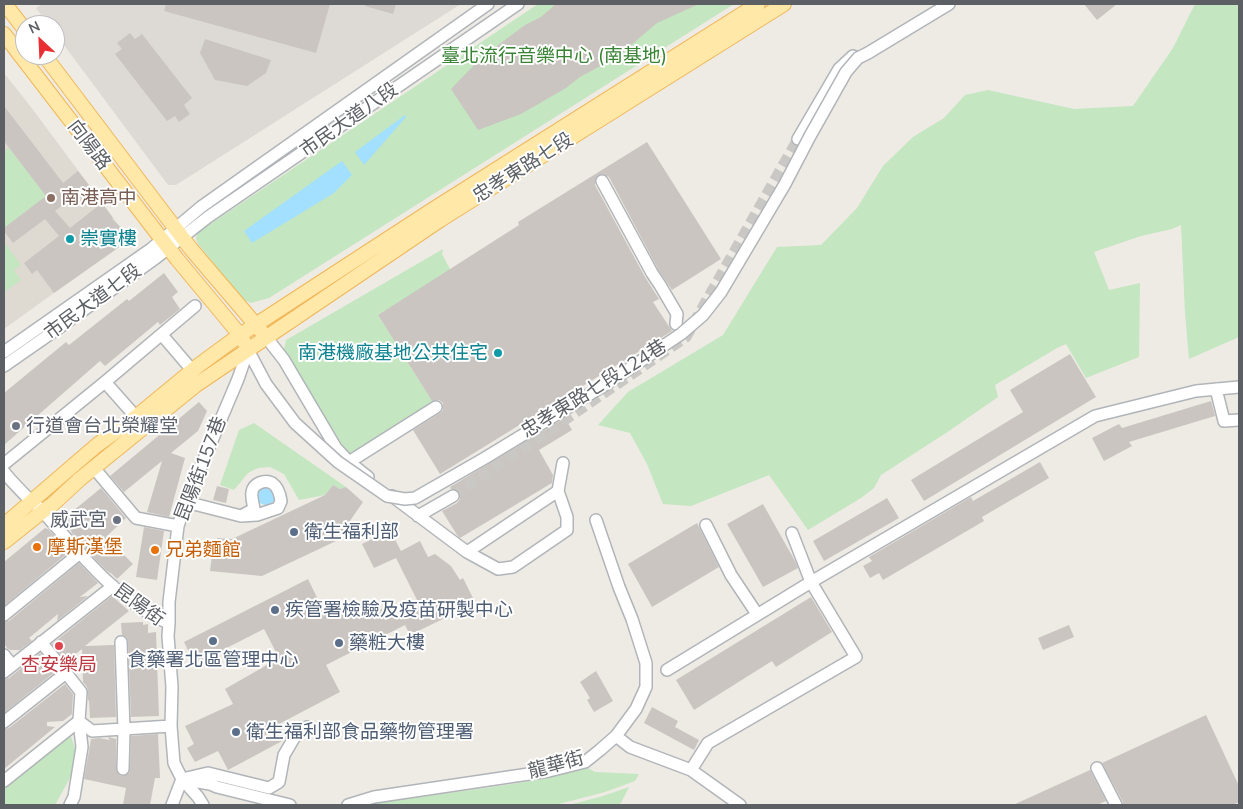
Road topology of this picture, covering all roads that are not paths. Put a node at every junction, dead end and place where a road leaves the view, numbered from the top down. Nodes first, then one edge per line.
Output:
1 (5, 4) edge
2 (488, 4) edge
3 (518, 4) edge
4 (758, 4) edge
5 (784, 4) edge
6 (949, 4) edge
7 (15, 17) edge
8 (4, 34) edge
9 (863, 56) junction
10 (52, 65) edge
11 (798, 139) tunnel mouth
12 (602, 182) dead end
13 (179, 233) junction
14 (165, 244) junction
15 (196, 306) dead end
16 (676, 324) dead end
17 (256, 325) junction
18 (162, 335) junction
19 (240, 335) junction
20 (266, 337) junction
21 (248, 350) junction
22 (4, 352) edge
23 (4, 366) edge
24 (192, 370) junction
25 (106, 382) junction
26 (1239, 387) edge
27 (1216, 389) junction
28 (436, 408) dead end
29 (136, 417) junction
30 (1239, 420) edge
31 (349, 462) junction
32 (563, 463) dead end
33 (4, 464) edge
34 (94, 468) junction
35 (4, 472) edge
36 (558, 491) junction
37 (453, 496) tunnel mouth
38 (31, 501) junction
39 (186, 502) junction
40 (43, 511) junction
41 (241, 516) dead end
42 (418, 516) junction
43 (596, 520) dead end
44 (4, 525) edge
45 (706, 525) dead end
46 (178, 526) junction
47 (792, 534) dead end
48 (4, 542) edge
49 (467, 552) junction
50 (80, 553) junction
51 (811, 582) junction
52 (113, 586) junction
53 (757, 614) junction
54 (4, 615) edge
55 (169, 623) junction
56 (40, 642) junction
57 (121, 642) dead end
58 (4, 655) edge
59 (8, 668) edge
60 (666, 670) dead end
61 (66, 673) junction
62 (79, 721) junction
63 (4, 722) edge
64 (172, 726) junction
65 (307, 727) dead end
66 (124, 730) junction
67 (616, 736) junction
68 (1097, 768) dead end
69 (123, 769) dead end
70 (691, 770) junction
71 (182, 779) junction
72 (4, 781) edge
73 (70, 805) edge
74 (172, 805) edge
75 (203, 805) edge
76 (290, 805) edge
77 (348, 805) edge
78 (740, 805) edge
79 (1116, 805) edge

1 - 7 main road
2 - 13 street, 市民大道八段
3 - 13 street, 市民大道八段
4 - 17 main road, 忠孝東路七段
5 - 20 main road, 忠孝東路七段
6 - 9 street
8 - 14 main road, 向陽路
9 - 11 street
9 - 21 street, 忠孝東路七段124巷, bridge
10 - 13 main road, 向陽路
12 - 16 street
13 - 14 street, 市民大道七段
13 - 17 main road, 向陽路
14 - 19 main road, 向陽路
14 - 22 street, 市民大道七段
14 - 23 street, 市民大道七段
15 - 18 street
17 - 19 main road, 忠孝東路七段
17 - 20 main road, 向陽路
18 - 24 street
18 - 25 street
19 - 21 main road, 向陽路
19 - 24 main road, 忠孝東路七段
20 - 21 main road, 忠孝東路七段
20 - 31 street
21 - 34 main road, 忠孝東路七段
21 - 39 street, 昆陽街157巷
24 - 29 main road, 忠孝東路七段
25 - 29 street
25 - 33 street
26 - 27 street
27 - 30 street
27 - 51 street
28 - 31 street
29 - 38 main road, 忠孝東路七段
31 - 42 street
32 - 36 street
34 - 40 main road, 忠孝東路七段
34 - 46 street
35 - 38 street, 昆陽街
36 - 49 street
36 - 49 street
37 - 42 street
38 - 40 street, 昆陽街
38 - 44 main road, 忠孝東路七段
39 - 41 street
39 - 46 street, 昆陽街157巷
40 - 48 main road, 忠孝東路七段
40 - 50 street, 昆陽街
42 - 49 street
43 - 67 street, 龍華街
45 - 53 street
46 - 55 street, 昆陽街157巷
47 - 51 street
50 - 52 street, 昆陽街
50 - 54 street
51 - 53 street
51 - 70 street
52 - 55 street, 昆陽街
52 - 56 street
53 - 60 street
55 - 64 street, 昆陽街
56 - 59 street
56 - 61 street
57 - 66 street
58 - 59 street
61 - 62 street
61 - 63 street
62 - 66 street
62 - 72 street
62 - 73 street
64 - 66 street
64 - 71 street, 昆陽街
65 - 71 street
66 - 69 street
67 - 70 street
67 - 77 street, 龍華街
68 - 79 street
70 - 78 street
71 - 74 street
71 - 75 street
71 - 76 street

